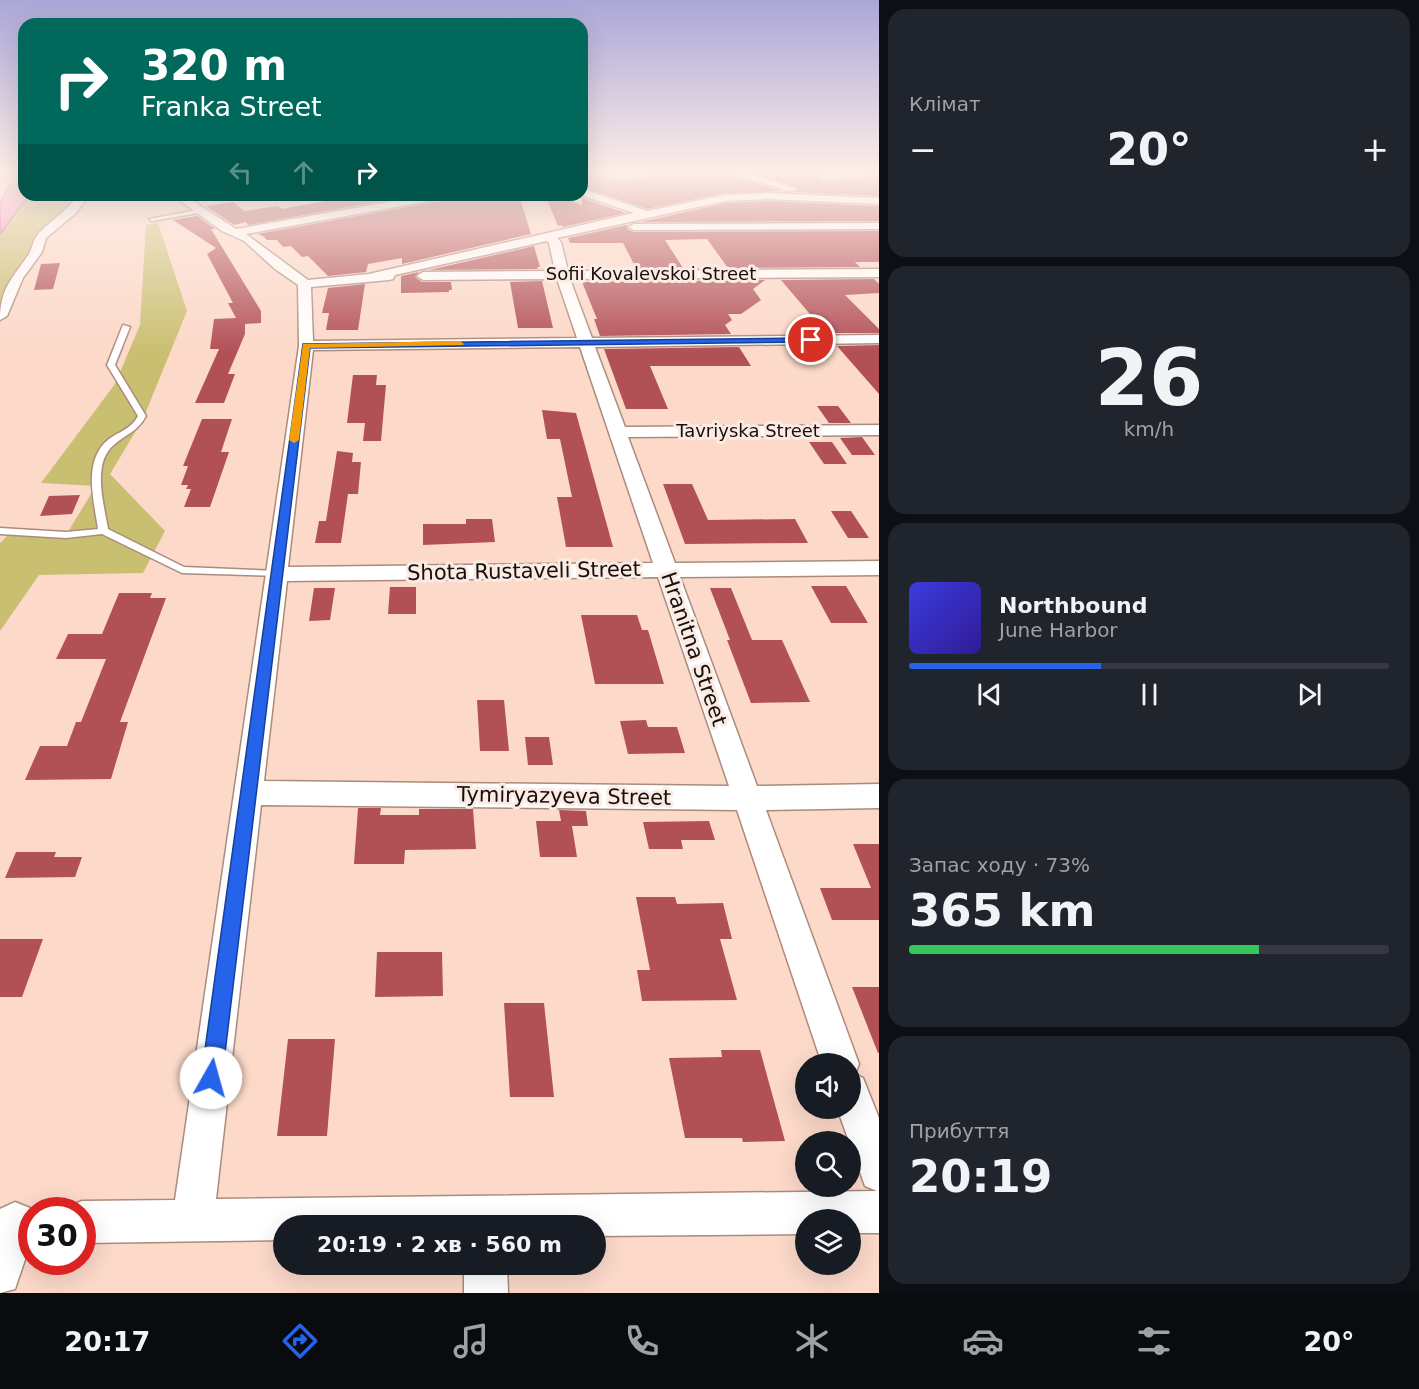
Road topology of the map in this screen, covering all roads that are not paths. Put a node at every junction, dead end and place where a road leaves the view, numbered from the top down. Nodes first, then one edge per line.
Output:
1 (48, 231) edge
2 (242, 231) edge
3 (565, 231) edge
4 (233, 233) joint
5 (549, 237) junction
6 (413, 266) junction
7 (879, 273) edge
8 (562, 274) junction
9 (374, 276) junction
10 (423, 276) junction
11 (305, 284) junction
12 (0, 316) edge
13 (126, 327) dead end
14 (879, 339) edge
15 (586, 342) junction
16 (306, 346) junction
17 (879, 430) edge
18 (617, 432) junction
19 (0, 531) edge
20 (102, 531) junction
21 (879, 568) edge
22 (666, 569) junction
23 (277, 574) junction
24 (248, 793) junction
25 (879, 796) edge
26 (747, 798) junction
27 (837, 1053) edge
28 (860, 1119) edge
29 (879, 1172) edge
30 (879, 1212) edge
31 (606, 1218) edge
32 (193, 1220) junction
33 (273, 1220) edge
34 (96, 1222) edge
35 (16, 1223) edge
36 (0, 1274) edge
37 (485, 1275) edge
38 (486, 1293) edge

1 - 12 street
2 - 4 street
3 - 5 street
4 - 11 street
5 - 6 street
5 - 8 street, Hranitna Street
6 - 9 street
6 - 10 street
7 - 8 street, Sofii Kovalevskoi Street
8 - 10 street, Sofii Kovalevskoi Street
8 - 15 street, Hranitna Street
9 - 10 street, Sofii Kovalevskoi Street
9 - 11 street, Sofii Kovalevskoi Street
11 - 16 street
13 - 20 lane
14 - 15 street
15 - 16 street
15 - 18 street, Hranitna Street
16 - 23 street
17 - 18 street, Tavriyska Street
18 - 22 street, Hranitna Street
19 - 20 lane
20 - 23 lane
21 - 22 street, Shota Rustaveli Street
22 - 23 street, Shota Rustaveli Street
22 - 26 street, Hranitna Street
23 - 24 street
24 - 26 street, Tymiryazyeva Street
24 - 32 street
25 - 26 street, Tymiryazyeva Street
26 - 27 street, Hranitna Street
28 - 29 street
30 - 31 street
32 - 33 street
32 - 34 street
35 - 36 street
37 - 38 street

